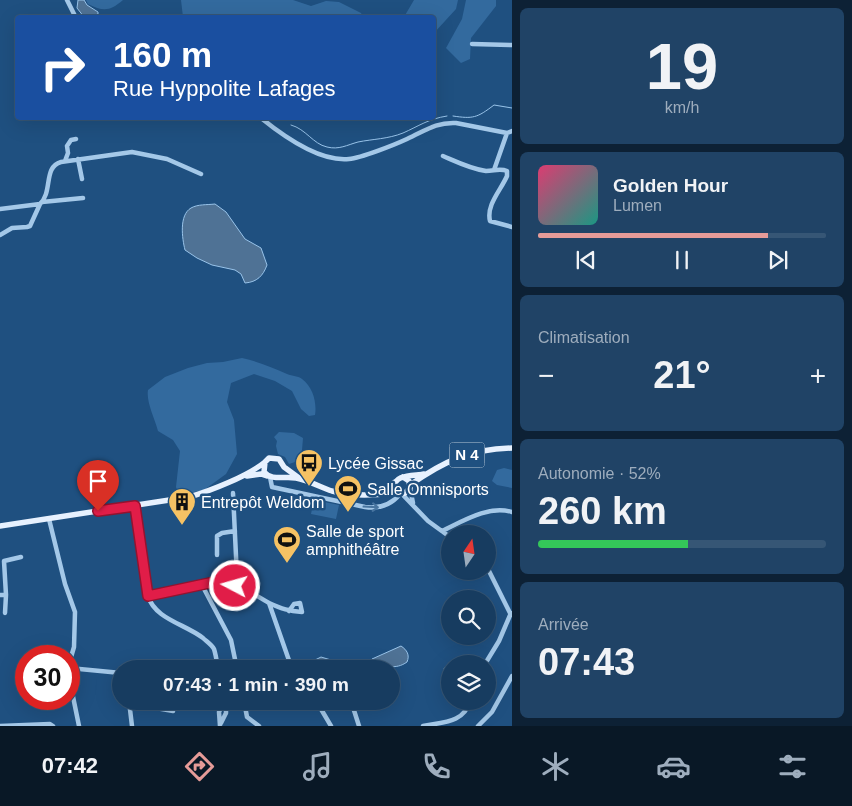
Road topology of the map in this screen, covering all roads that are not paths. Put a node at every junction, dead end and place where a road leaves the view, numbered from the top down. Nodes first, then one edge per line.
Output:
1 (67, 0) edge
2 (74, 15) edge
3 (472, 44) dead end
4 (512, 45) edge
5 (264, 120) edge
6 (510, 132) edge
7 (76, 139) dead end
8 (443, 156) dead end
9 (78, 159) junction
10 (66, 161) junction
11 (494, 170) junction
12 (201, 174) dead end
13 (82, 179) dead end
14 (83, 198) dead end
15 (41, 203) junction
16 (0, 209) edge
17 (512, 227) edge
18 (0, 235) edge
19 (512, 448) edge
20 (265, 462) junction
21 (284, 467) junction
22 (425, 473) junction
23 (242, 476) junction
24 (279, 476) junction
25 (269, 477) junction
26 (299, 478) junction
27 (403, 478) junction
28 (395, 482) junction
29 (410, 487) junction
30 (232, 493) dead end
31 (400, 494) junction
32 (374, 495) junction
33 (413, 504) junction
34 (135, 506) junction
35 (512, 512) edge
36 (49, 519) junction
37 (455, 525) edge
38 (0, 526) edge
39 (441, 530) edge
40 (235, 531) junction
41 (217, 555) dead end
42 (22, 557) dead end
43 (494, 580) edge
44 (202, 585) junction
45 (235, 586) junction
46 (3, 595) edge
47 (148, 596) junction
48 (269, 603) junction
49 (289, 611) dead end
50 (5, 613) dead end
51 (511, 614) edge
52 (74, 645) edge
53 (490, 655) edge
54 (216, 660) edge
55 (235, 660) edge
56 (289, 660) edge
57 (80, 667) edge
58 (112, 672) edge
59 (512, 676) edge
60 (76, 710) edge
61 (129, 710) edge
62 (168, 710) edge
63 (220, 710) edge
64 (246, 710) edge
65 (321, 710) edge
66 (355, 710) edge
67 (466, 710) edge
68 (173, 711) dead end
69 (220, 725) edge
70 (0, 726) edge
71 (53, 726) edge
72 (79, 726) edge
73 (132, 726) edge
74 (258, 726) edge
75 (331, 726) edge
76 (359, 726) edge
77 (423, 726) edge
78 (478, 726) edge

1 - 2 street
3 - 4 street
5 - 6 street
6 - 11 street
7 - 10 street
8 - 11 street
9 - 10 street
9 - 12 street
9 - 13 street
10 - 15 street
11 - 17 street
14 - 15 street
15 - 16 street
15 - 18 street
19 - 22 main road, N 4
20 - 21 main road
20 - 23 main road
20 - 25 main road
21 - 24 main road
21 - 26 main road
22 - 27 main road, N 4
22 - 29 main road, N 4
23 - 25 main road
23 - 34 main road
24 - 25 main road
24 - 26 main road
25 -> 31 street
26 - 32 main road
27 - 28 main road, N 4
27 - 29 main road
28 - 31 main road
28 - 32 main road, N 4
29 - 31 main road, N 4
29 - 33 street
30 - 40 street
31 - 32 main road
31 - 33 street
33 - 39 street
34 - 36 main road
34 - 47 street
35 - 37 street
36 - 38 main road
36 - 52 street
40 - 41 street
40 - 45 street
42 - 46 street
43 - 51 street
44 - 45 street
44 - 47 street
44 - 55 street
45 - 48 street
46 - 50 street
47 - 54 street
48 - 49 street
48 - 56 street
51 - 53 street
57 - 58 street
59 - 78 street
60 - 72 street
61 - 73 street
62 - 68 street
63 - 69 street
64 - 74 street
65 - 75 street
66 - 76 street
67 - 77 street
70 - 71 street

